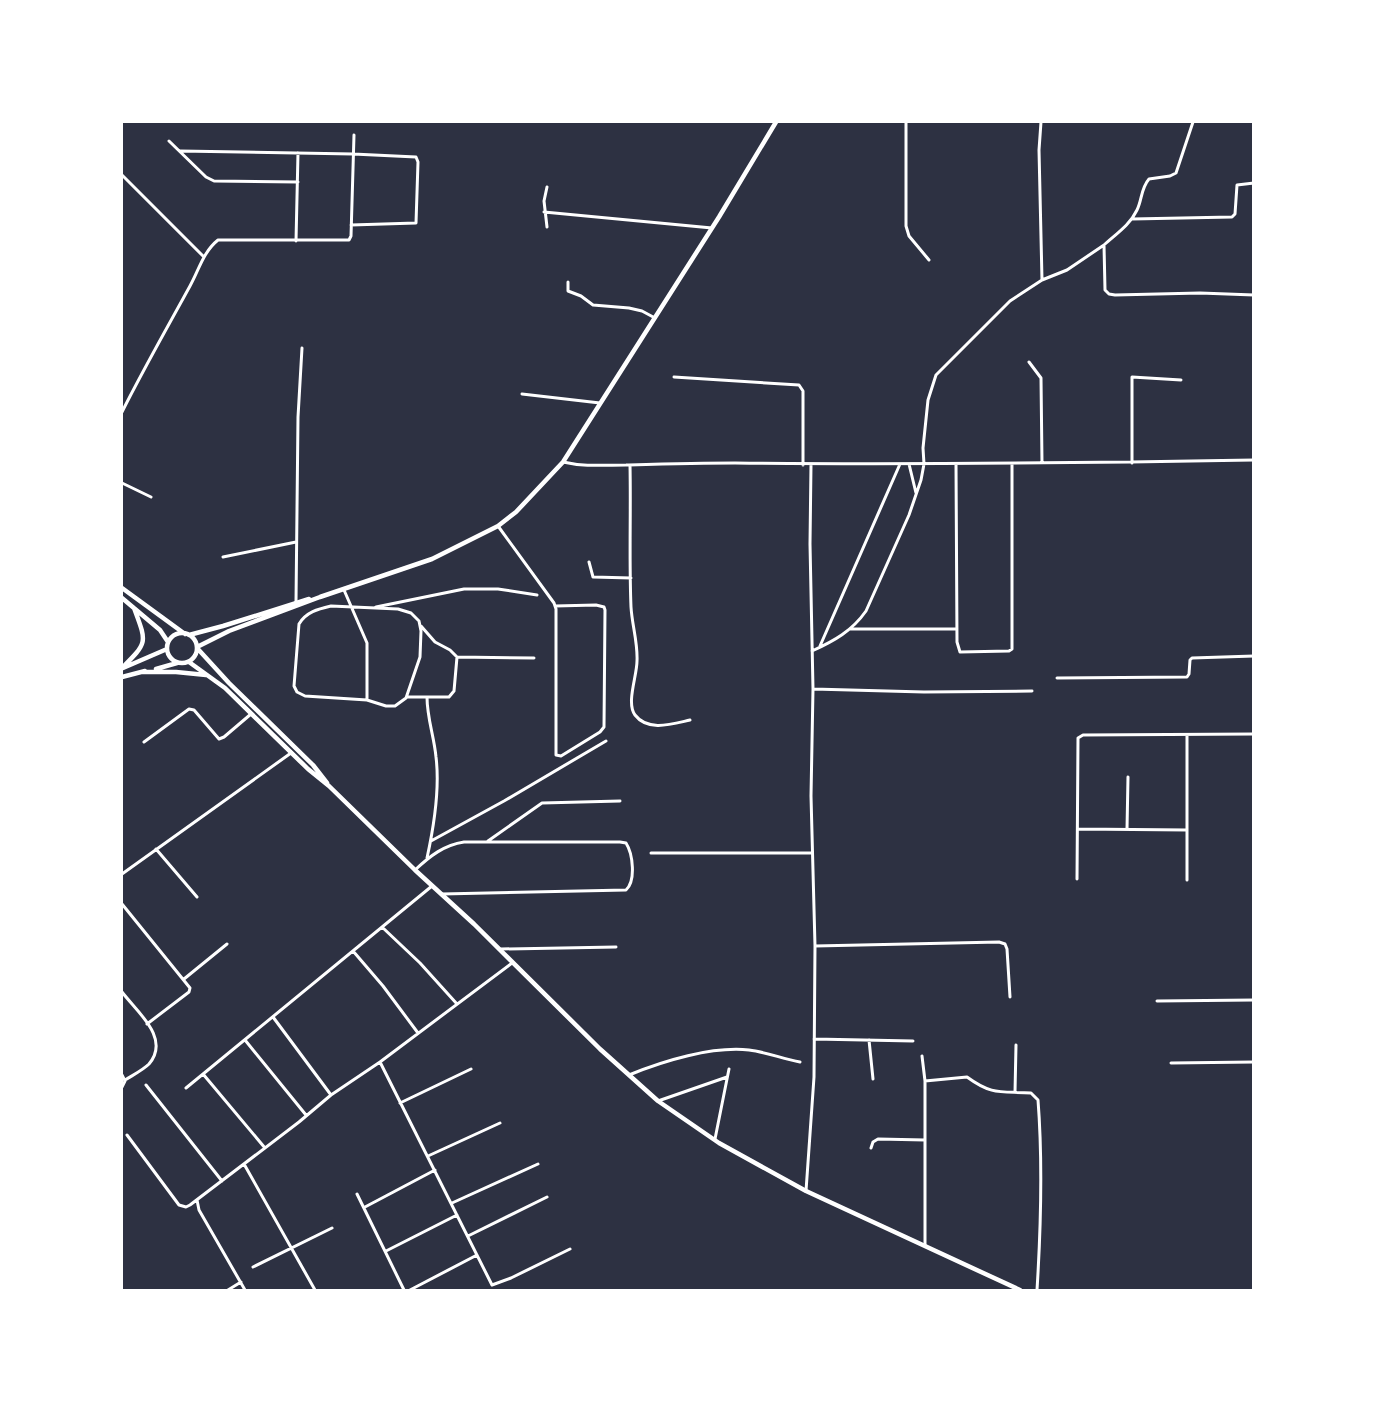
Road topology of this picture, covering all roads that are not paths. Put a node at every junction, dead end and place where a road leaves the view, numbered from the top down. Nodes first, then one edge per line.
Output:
1 (776, 122) edge
2 (906, 122) edge
3 (1041, 122) edge
4 (1193, 122) edge
5 (354, 135) dead end
6 (169, 141) dead end
7 (180, 151) junction
8 (298, 153) junction
9 (353, 154) junction
10 (122, 175) edge
11 (298, 182) junction
12 (1254, 183) edge
13 (547, 187) dead end
14 (544, 212) junction
15 (1132, 219) junction
16 (351, 225) junction
17 (547, 227) dead end
18 (712, 228) junction
19 (296, 241) junction
20 (1104, 245) junction
21 (204, 257) junction
22 (929, 260) dead end
23 (1042, 280) junction
24 (568, 282) dead end
25 (1254, 295) edge
26 (655, 318) junction
27 (302, 348) dead end
28 (1029, 362) dead end
29 (674, 377) dead end
30 (1181, 380) dead end
31 (522, 394) dead end
32 (601, 403) junction
33 (122, 412) edge
34 (1254, 460) edge
35 (563, 462) junction
36 (1041, 463) junction
37 (1132, 463) junction
38 (900, 464) junction
39 (909, 464) junction
40 (924, 464) junction
41 (956, 464) junction
42 (1012, 464) junction
43 (630, 465) junction
44 (803, 465) junction
45 (811, 465) junction
46 (122, 483) edge
47 (916, 494) junction
48 (151, 497) dead end
49 (498, 525) junction
50 (296, 542) junction
51 (223, 557) dead end
52 (589, 562) dead end
53 (631, 578) junction
54 (122, 588) edge
55 (344, 589) junction
56 (537, 595) dead end
57 (320, 597) junction
58 (122, 598) edge
59 (296, 602) junction
60 (555, 606) junction
61 (352, 607) junction
62 (134, 608) junction
63 (372, 608) junction
64 (420, 624) junction
65 (851, 628) junction
66 (957, 629) junction
67 (187, 634) junction
68 (168, 642) junction
69 (197, 647) junction
70 (819, 647) junction
71 (167, 649) junction
72 (812, 651) junction
73 (1254, 656) edge
74 (457, 657) junction
75 (534, 658) dead end
76 (189, 662) junction
77 (179, 663) junction
78 (122, 669) edge
79 (143, 672) junction
80 (209, 676) junction
81 (122, 677) edge
82 (1057, 678) dead end
83 (813, 689) junction
84 (1032, 691) dead end
85 (406, 697) junction
86 (428, 697) junction
87 (367, 700) junction
88 (251, 714) junction
89 (690, 720) dead end
90 (1254, 734) edge
91 (1186, 735) junction
92 (606, 741) dead end
93 (144, 742) dead end
94 (291, 753) junction
95 (1128, 777) dead end
96 (328, 786) junction
97 (620, 801) dead end
98 (1078, 829) junction
99 (1127, 829) junction
100 (1186, 830) junction
101 (431, 841) junction
102 (487, 842) junction
103 (156, 849) junction
104 (651, 853) dead end
105 (812, 853) junction
106 (427, 859) junction
107 (415, 870) junction
108 (122, 874) edge
109 (1077, 879) dead end
110 (1186, 880) dead end
111 (432, 886) junction
112 (442, 894) junction
113 (197, 897) dead end
114 (122, 904) edge
115 (382, 927) junction
116 (227, 944) dead end
117 (815, 946) junction
118 (616, 947) dead end
119 (499, 949) junction
120 (353, 951) junction
121 (512, 962) junction
122 (184, 979) junction
123 (122, 992) edge
124 (1010, 997) dead end
125 (1254, 1000) edge
126 (1157, 1001) dead end
127 (457, 1004) junction
128 (273, 1017) junction
129 (147, 1024) junction
130 (418, 1033) junction
131 (814, 1039) junction
132 (245, 1040) junction
133 (869, 1040) junction
134 (913, 1041) dead end
135 (1016, 1045) dead end
136 (922, 1056) dead end
137 (380, 1062) junction
138 (800, 1062) dead end
139 (1254, 1062) edge
140 (1171, 1063) dead end
141 (471, 1069) dead end
142 (729, 1069) dead end
143 (203, 1074) junction
144 (122, 1075) edge
145 (628, 1075) junction
146 (727, 1077) junction
147 (873, 1079) dead end
148 (125, 1080) junction
149 (925, 1080) junction
150 (146, 1085) dead end
151 (122, 1087) edge
152 (186, 1088) dead end
153 (1015, 1092) junction
154 (331, 1095) junction
155 (658, 1101) junction
156 (400, 1103) junction
157 (306, 1116) junction
158 (500, 1123) dead end
159 (127, 1135) dead end
160 (714, 1140) junction
161 (925, 1140) junction
162 (265, 1148) junction
163 (871, 1148) dead end
164 (427, 1156) junction
165 (244, 1164) junction
166 (538, 1164) dead end
167 (435, 1170) junction
168 (222, 1181) junction
169 (806, 1191) junction
170 (357, 1194) dead end
171 (547, 1197) dead end
172 (197, 1200) junction
173 (452, 1203) junction
174 (365, 1207) junction
175 (457, 1215) junction
176 (332, 1228) dead end
177 (468, 1236) junction
178 (925, 1245) junction
179 (291, 1247) junction
180 (570, 1249) dead end
181 (386, 1251) junction
182 (477, 1255) junction
183 (253, 1267) dead end
184 (241, 1282) junction
185 (492, 1285) junction
186 (228, 1290) edge
187 (245, 1290) edge
188 (315, 1290) edge
189 (404, 1290) edge
190 (410, 1290) edge
191 (492, 1290) edge
192 (1020, 1290) edge
193 (1037, 1290) edge

1 - 18 main road
2 - 22 street
3 - 23 street
4 - 15 street
5 - 9 street
6 - 7 street
7 - 8 street
7 - 11 street
8 - 9 street
8 - 11 street
9 - 16 street
9 - 16 street
10 - 21 street
11 - 19 street
12 - 15 street
13 - 14 street
14 - 17 street
14 - 18 street
15 - 20 street
16 - 19 street
18 - 26 main road
19 - 21 street
20 - 23 street
20 - 25 street
21 - 33 street
23 - 40 street
24 - 26 street
26 - 32 main road
27 - 50 street
28 - 36 street
29 - 44 street
30 - 37 street
31 - 32 street
32 - 35 main road
34 - 37 street
35 - 43 street
35 - 49 main road
36 - 37 street
36 - 42 street
38 - 39 street
38 - 45 street
38 - 70 street
39 - 40 street
39 - 47 street
40 - 41 street
40 - 47 street
41 - 42 street
41 - 66 street
42 - 66 street
43 - 44 street
43 - 53 street
44 - 45 street
45 - 72 street
46 - 48 street
47 - 65 street
49 - 55 main road
49 - 60 street
50 - 51 street
50 - 59 street
52 - 53 street
53 - 89 street
54 - 67 main road
55 - 57 main road
55 - 61 street
56 - 63 street
57 - 59 main road
57 - 69 main road
58 - 62 main road
59 - 67 main road
60 - 60 street
61 - 63 street
61 - 87 street
61 - 87 street
62 - 68 main road
62 - 78 main road
63 - 64 street
64 - 74 street
64 - 85 street
65 - 66 street
65 - 70 street
67 - 68 main road
67 - 69 main road
68 - 71 main road
69 - 76 main road
69 - 96 main road
70 - 72 street
71 - 77 main road
71 - 78 main road
72 - 83 street
73 - 82 street
74 - 75 street
74 - 86 street
76 - 77 main road
76 - 80 main road
77 - 79 main road
79 - 80 main road
79 - 81 main road
80 - 88 main road
83 - 84 street
83 - 105 street
85 - 86 street
85 - 87 street
86 - 101 street
88 - 93 street
88 - 94 main road
90 - 91 street
91 - 98 street
91 - 100 street
92 - 101 street
94 - 96 main road
94 - 103 street
95 - 99 street
96 - 107 main road
97 - 102 street
98 - 99 street
98 - 109 street
99 - 100 street
100 - 110 street
101 - 106 street
102 - 106 street
102 - 112 street
103 - 108 street
103 - 113 street
104 - 105 street
105 - 117 street
106 - 107 street
107 - 111 main road
111 - 112 main road
111 - 115 street
112 - 119 main road
114 - 122 street
115 - 120 street
115 - 127 street
116 - 122 street
117 - 124 street
117 - 131 street
118 - 119 street
119 - 121 main road
120 - 128 street
120 - 130 street
121 - 127 street
121 - 145 main road
122 - 129 street
123 - 129 street
125 - 126 street
127 - 130 street
128 - 132 street
128 - 154 street
129 - 148 street
130 - 137 street
131 - 133 street
131 - 169 street
132 - 143 street
132 - 157 street
133 - 134 street
133 - 147 street
135 - 153 street
136 - 149 street
137 - 154 street
137 - 156 street
138 - 145 street
139 - 140 street
141 - 156 street
142 - 146 street
143 - 152 street
143 - 162 street
144 - 148 street
145 - 155 main road
146 - 155 street
146 - 160 street
148 - 151 street
149 - 153 street
149 - 161 street
150 - 168 street
153 - 193 street
154 - 157 street
155 - 160 main road
156 - 164 street
157 - 162 street
158 - 164 street
159 - 172 street
160 - 169 main road
161 - 163 street
161 - 178 street
162 - 165 street
164 - 167 street
165 - 168 street
165 - 179 street
166 - 173 street
167 - 173 street
167 - 174 street
168 - 172 street
169 - 178 main road
170 - 174 street
171 - 177 street
172 - 184 street
173 - 175 street
174 - 181 street
175 - 177 street
175 - 181 street
176 - 179 street
177 - 182 street
178 - 192 main road
179 - 183 street
179 - 188 street
180 - 185 street
181 - 189 street
182 - 185 street
182 - 190 street
184 - 186 street
184 - 187 street
185 - 191 street

